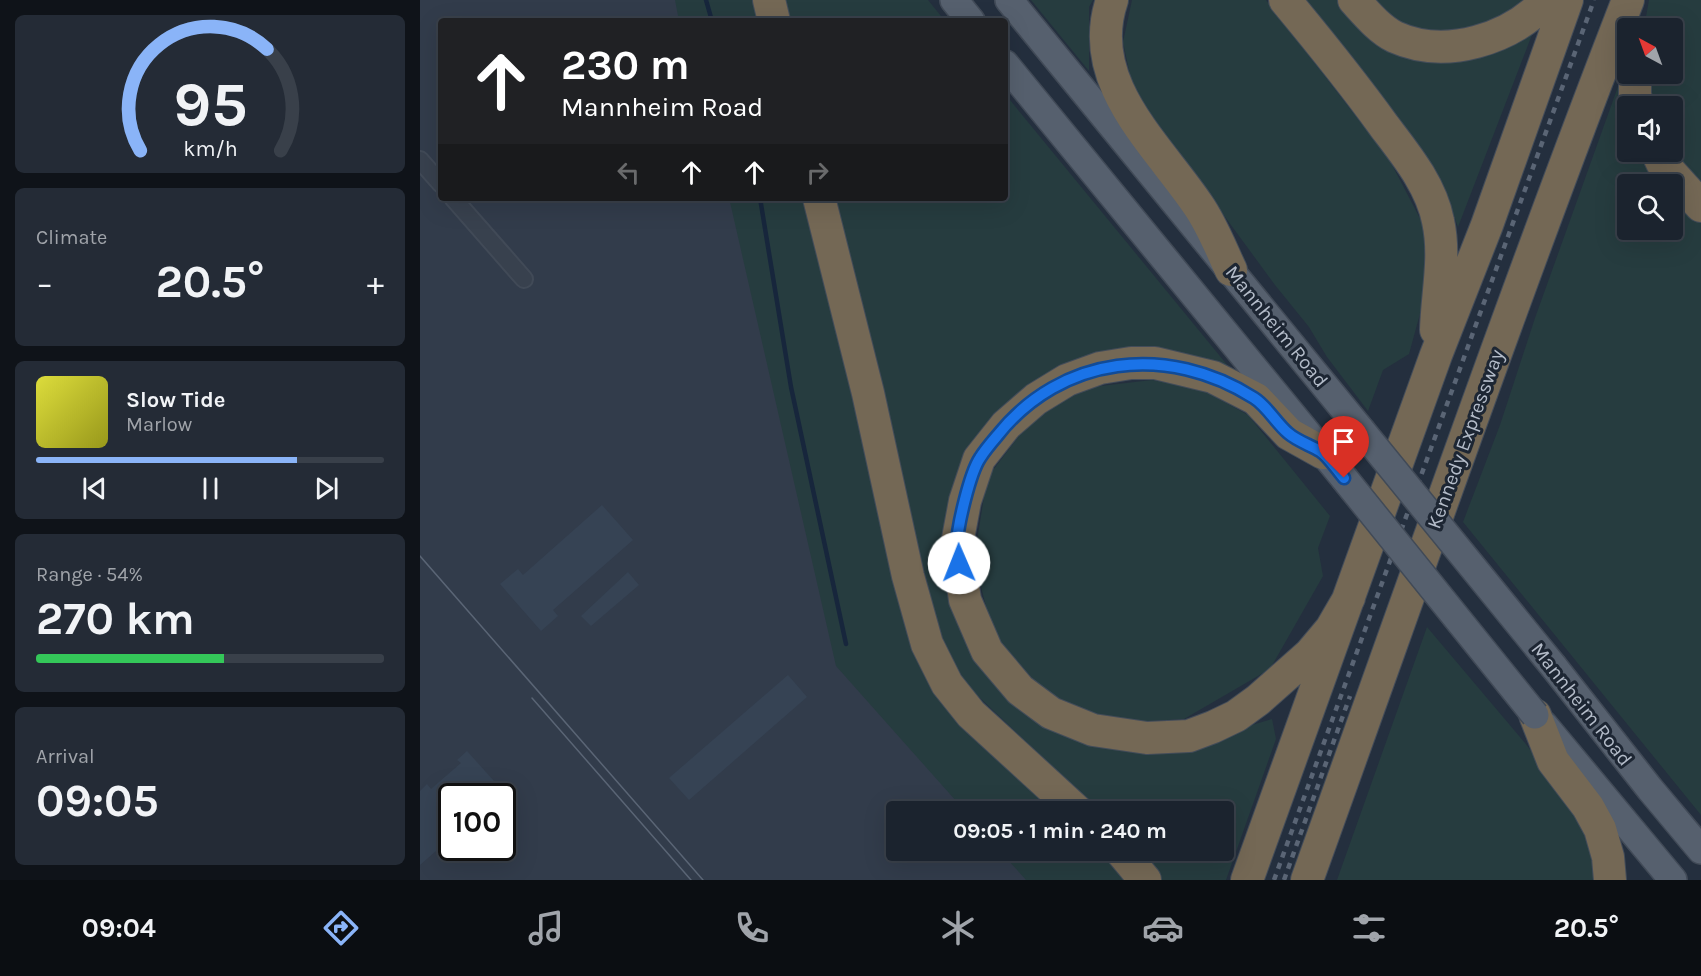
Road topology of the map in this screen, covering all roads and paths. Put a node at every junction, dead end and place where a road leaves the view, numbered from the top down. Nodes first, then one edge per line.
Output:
1 (769, 0) edge
2 (954, 0) edge
3 (1009, 0) edge
4 (1112, 0) edge
5 (1285, 0) edge
6 (1354, 0) edge
7 (1547, 0) edge
8 (1567, 0) edge
9 (1628, 0) edge
10 (1643, 0) edge
11 (773, 18) edge
12 (968, 18) edge
13 (1640, 18) edge
14 (1008, 68) edge
15 (420, 160) edge
16 (1662, 162) edge
17 (438, 181) edge
18 (456, 201) edge
19 (820, 201) edge
20 (1701, 206) edge
21 (1231, 270) junction
22 (524, 279) dead end
23 (1436, 355) junction
24 (1323, 453) junction
25 (1349, 598) junction
26 (1535, 715) junction
27 (1361, 729) junction
28 (1066, 801) edge
29 (1701, 850) edge
30 (1129, 861) edge
31 (1145, 880) edge
32 (1247, 880) edge
33 (1307, 880) edge
34 (1322, 880) edge
35 (1610, 880) edge
36 (1673, 880) edge

1 - 11 highway
2 - 12 main road
3 - 21 main road, Mannheim Road
4 - 21 highway
5 - 23 highway
6 - 7 highway
8 - 23 highway
9 - 27 highway, Kennedy Expressway
10 - 13 highway
14 - 24 main road, Mannheim Road
15 - 17 street
16 - 20 highway
18 - 22 street
19 - 28 highway
21 - 29 main road, Mannheim Road, bridge
23 - 25 highway
24 - 25 highway
24 - 26 main road, Mannheim Road, bridge
25 - 32 highway
26 - 35 highway
26 - 36 main road, Mannheim Road
27 - 33 highway, Kennedy Expressway
27 - 34 highway
30 - 31 highway

